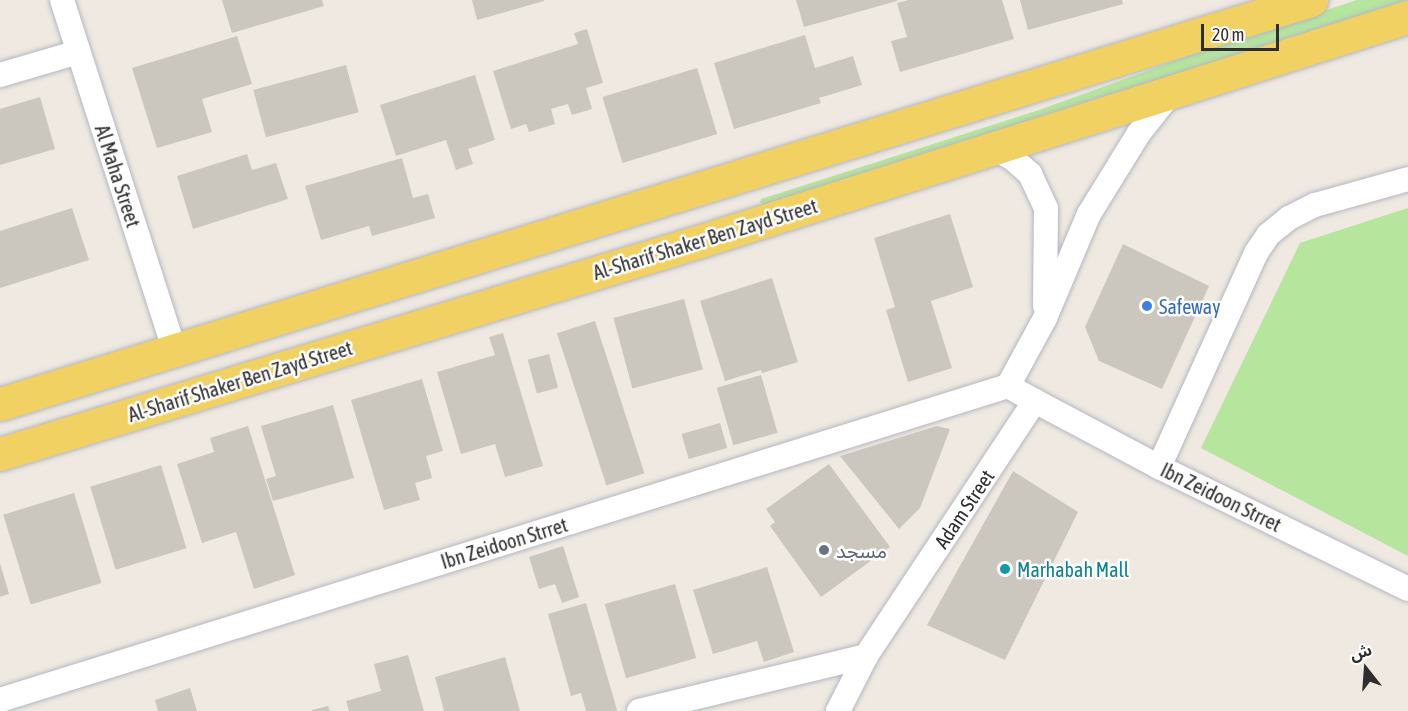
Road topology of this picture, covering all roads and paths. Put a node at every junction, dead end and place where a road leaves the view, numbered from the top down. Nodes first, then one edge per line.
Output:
1 (62, 0) edge
2 (1311, 0) edge
3 (1408, 17) edge
4 (78, 52) junction
5 (0, 75) edge
6 (1170, 94) junction
7 (996, 149) junction
8 (1408, 178) edge
9 (712, 184) junction
10 (726, 233) junction
11 (1045, 318) junction
12 (175, 351) junction
13 (1008, 386) junction
14 (1035, 401) junction
15 (0, 404) edge
16 (0, 454) edge
17 (1158, 467) junction
18 (1408, 589) edge
19 (866, 656) junction
20 (0, 700) edge
21 (639, 711) edge
22 (838, 711) edge

1 - 4 street, Al Maha Street
2 - 9 main road
3 - 6 main road, Al-Sharif Shaker Ben Zayd Street
4 - 5 street
4 - 12 street, Al Maha Street
6 - 7 main road, Al-Sharif Shaker Ben Zayd Street
6 - 11 street
7 - 10 main road, Al-Sharif Shaker Ben Zayd Street
7 - 11 street
8 - 17 street
9 - 10 main road
9 - 12 main road
10 - 16 main road, Al-Sharif Shaker Ben Zayd Street
11 - 13 street
12 - 15 main road
13 - 14 street
13 - 20 street, Ibn Zeidoon Strret
14 - 17 street, Ibn Zeidoon Strret
14 - 19 street, Adam Street
17 - 18 street, Ibn Zeidoon Strret
19 - 21 street
19 - 22 street, Adam Street

